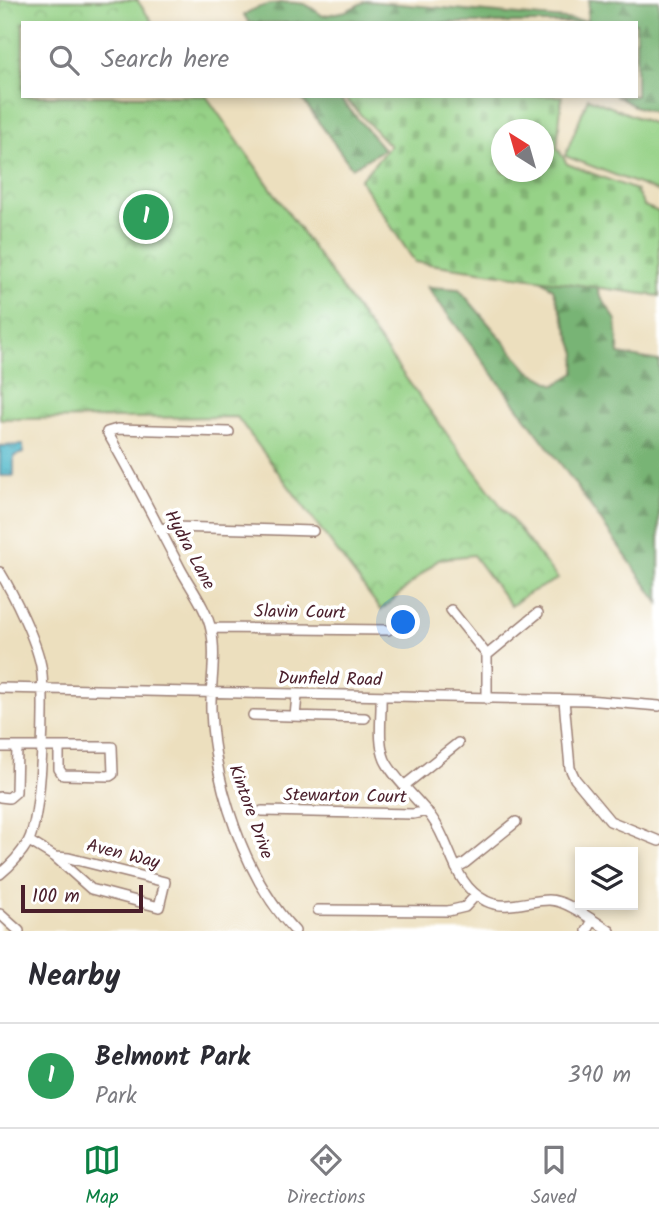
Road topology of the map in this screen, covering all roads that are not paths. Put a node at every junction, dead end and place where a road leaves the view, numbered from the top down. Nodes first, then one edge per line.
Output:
1 (229, 432) dead end
2 (160, 529) junction
3 (313, 531) dead end
4 (0, 572) edge
5 (451, 610) dead end
6 (538, 613) dead end
7 (211, 628) junction
8 (388, 630) dead end
9 (487, 655) junction
10 (0, 688) edge
11 (43, 689) junction
12 (211, 692) junction
13 (297, 695) junction
14 (381, 696) junction
15 (487, 699) junction
16 (564, 700) junction
17 (659, 706) edge
18 (253, 715) dead end
19 (296, 716) junction
20 (365, 718) dead end
21 (458, 743) dead end
22 (41, 746) junction
23 (0, 747) edge
24 (17, 747) junction
25 (59, 747) junction
26 (405, 785) junction
27 (0, 797) edge
28 (262, 811) dead end
29 (427, 811) junction
30 (516, 822) dead end
31 (29, 841) junction
32 (659, 841) edge
33 (55, 857) junction
34 (456, 868) junction
35 (0, 874) edge
36 (476, 895) junction
37 (318, 910) dead end
38 (0, 915) edge
39 (593, 920) junction
40 (19, 931) edge
41 (295, 931) edge
42 (587, 931) edge
43 (611, 931) edge

1 - 2 street, Hydra Lane
2 - 3 street
2 - 7 street, Hydra Lane
4 - 11 street
5 - 9 street
6 - 9 street
7 - 8 street, Slavin Court
7 - 12 street, Hydra Lane
9 - 15 street
10 - 11 street, Dunfield Road
11 - 12 street, Dunfield Road
11 - 22 street
12 - 13 street, Dunfield Road
12 - 41 street, Kintore Drive
13 - 14 street, Dunfield Road
13 - 19 street
14 - 15 street, Dunfield Road
14 - 26 street
15 - 16 street, Dunfield Road
16 - 17 street, Dunfield Road
16 - 32 street
18 - 19 street
19 - 20 street
21 - 26 street
22 - 24 street
22 - 25 street
22 - 31 street
23 - 24 street
24 - 27 street
25 - 25 street
26 - 29 street
28 - 29 street, Stewarton Court
29 - 34 street
30 - 34 street
31 - 33 street, Aven Way
31 - 35 street
33 - 33 street, Aven Way
34 - 36 street
36 - 37 street
36 - 39 street
38 - 40 street
39 - 42 street
39 - 43 street

